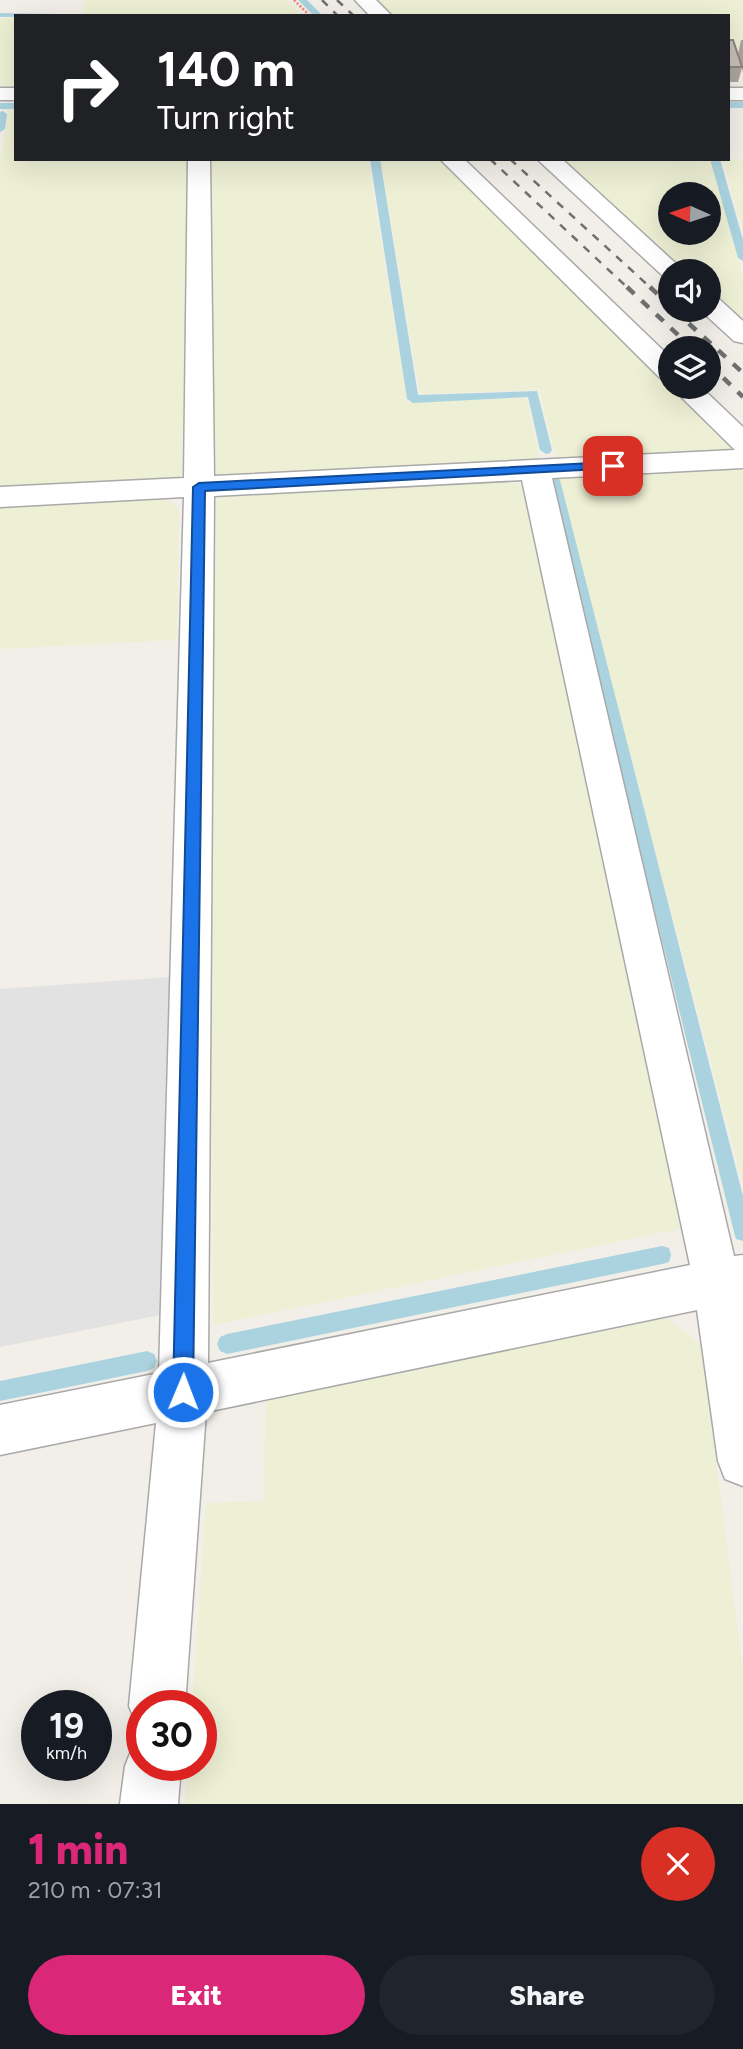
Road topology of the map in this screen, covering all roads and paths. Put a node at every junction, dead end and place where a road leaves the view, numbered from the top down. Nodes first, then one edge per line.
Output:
1 (294, 0) edge
2 (365, 0) edge
3 (308, 14) edge
4 (380, 14) edge
5 (198, 161) edge
6 (453, 161) edge
7 (550, 161) edge
8 (659, 259) edge
9 (721, 315) edge
10 (743, 335) edge
11 (658, 360) edge
12 (697, 399) edge
13 (743, 443) edge
14 (743, 459) edge
15 (535, 470) junction
16 (199, 487) junction
17 (0, 497) edge
18 (730, 1281) edge
19 (183, 1392) junction
20 (0, 1430) edge
21 (743, 1461) edge
22 (159, 1690) edge
23 (151, 1781) edge
24 (149, 1804) edge

1 - 3 path
2 - 4 street
5 - 16 street
6 - 11 street
7 - 8 street
9 - 10 street
12 - 13 street
14 - 15 street
15 - 16 street
15 - 18 street
16 - 17 street
16 - 19 street
18 - 19 street
18 - 21 street
19 - 20 street
19 - 22 street
23 - 24 street

